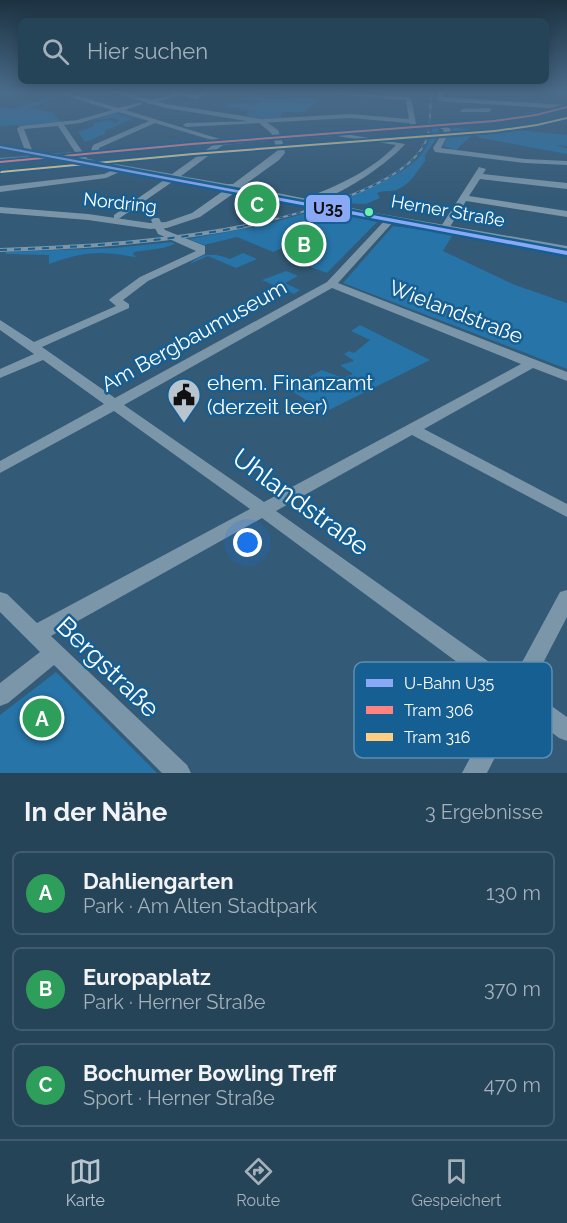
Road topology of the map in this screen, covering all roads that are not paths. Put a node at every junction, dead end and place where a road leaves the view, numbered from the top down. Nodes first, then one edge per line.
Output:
1 (30, 127) edge
2 (62, 127) edge
3 (142, 127) edge
4 (182, 127) edge
5 (261, 127) edge
6 (385, 127) edge
7 (407, 127) edge
8 (443, 127) edge
9 (398, 131) junction
10 (311, 135) junction
11 (339, 135) junction
12 (274, 136) junction
13 (222, 142) junction
14 (389, 142) junction
15 (95, 150) junction
16 (80, 154) junction
17 (31, 157) junction
18 (490, 157) junction
19 (48, 159) junction
20 (0, 162) edge
21 (92, 163) junction
22 (567, 164) edge
23 (123, 168) junction
24 (478, 176) junction
25 (172, 177) junction
26 (233, 185) junction
27 (567, 186) edge
28 (0, 189) edge
29 (257, 191) junction
30 (465, 198) junction
31 (217, 200) junction
32 (306, 201) junction
33 (0, 208) edge
34 (122, 213) junction
35 (567, 214) edge
36 (391, 219) junction
37 (157, 223) junction
38 (445, 228) junction
39 (567, 250) edge
40 (330, 284) junction
41 (0, 324) edge
42 (38, 351) junction
43 (532, 363) junction
44 (0, 374) edge
45 (567, 377) edge
46 (114, 404) junction
47 (413, 429) junction
48 (0, 468) edge
49 (263, 510) junction
50 (567, 511) edge
51 (567, 598) edge
52 (0, 600) edge
53 (36, 634) junction
54 (54, 653) junction
55 (473, 662) edge
56 (533, 662) edge
57 (0, 696) edge
58 (552, 719) edge
59 (567, 730) edge
60 (482, 758) edge
61 (179, 773) edge
62 (474, 773) edge

1 - 17 street
2 - 16 street, Herner Straße
3 - 15 street
4 - 13 street
5 - 12 main road
6 - 10 main road
7 - 9 main road
8 - 18 street
9 - 11 main road
9 - 14 street
10 - 11 main road
10 - 12 main road
11 - 14 street
12 - 13 street
12 - 26 main road, Nordring
12 - 26 main road, Nordring
13 - 15 street
13 - 25 street
14 - 32 street
15 - 16 street
16 - 17 street
16 - 19 street
16 - 21 street, Herner Straße
17 - 20 street
18 - 22 street
18 - 24 street
19 - 20 street
19 - 21 street
21 - 23 street, Herner Straße
23 - 25 street, Herner Straße
23 - 28 street
24 - 27 street
24 - 30 street
25 - 26 street, Herner Straße
25 - 34 street
26 - 29 main road, Herner Straße
26 - 31 main road, Nordring
26 - 37 main road, Nordring
29 - 31 main road
29 - 32 main road, Herner Straße
30 - 35 street
30 - 38 street
31 - 37 main road, Nordring
32 - 36 main road, Herner Straße
33 - 34 main road, Nordring
33 - 37 main road, Nordring
34 - 37 main road, Nordring
36 - 38 main road, Herner Straße
36 - 40 street, Am Bergbaumuseum
37 - 42 street
38 - 39 main road, Herner Straße
40 - 43 street, Wielandstraße
40 - 46 street, Am Bergbaumuseum
41 - 42 street, Uhlandstraße
42 - 44 street
42 - 46 street, Uhlandstraße
43 - 45 street, Wielandstraße
43 - 47 street
46 - 48 street, Am Bergbaumuseum
46 - 49 street, Uhlandstraße
47 - 49 street
47 - 50 street
49 - 53 street
49 - 55 street, Uhlandstraße
51 - 56 street
52 - 53 street, Bergstraße
53 - 54 street, Bergstraße
54 - 57 street
54 - 61 street, Bergstraße
58 - 59 street, Uhlandstraße
60 - 62 street

